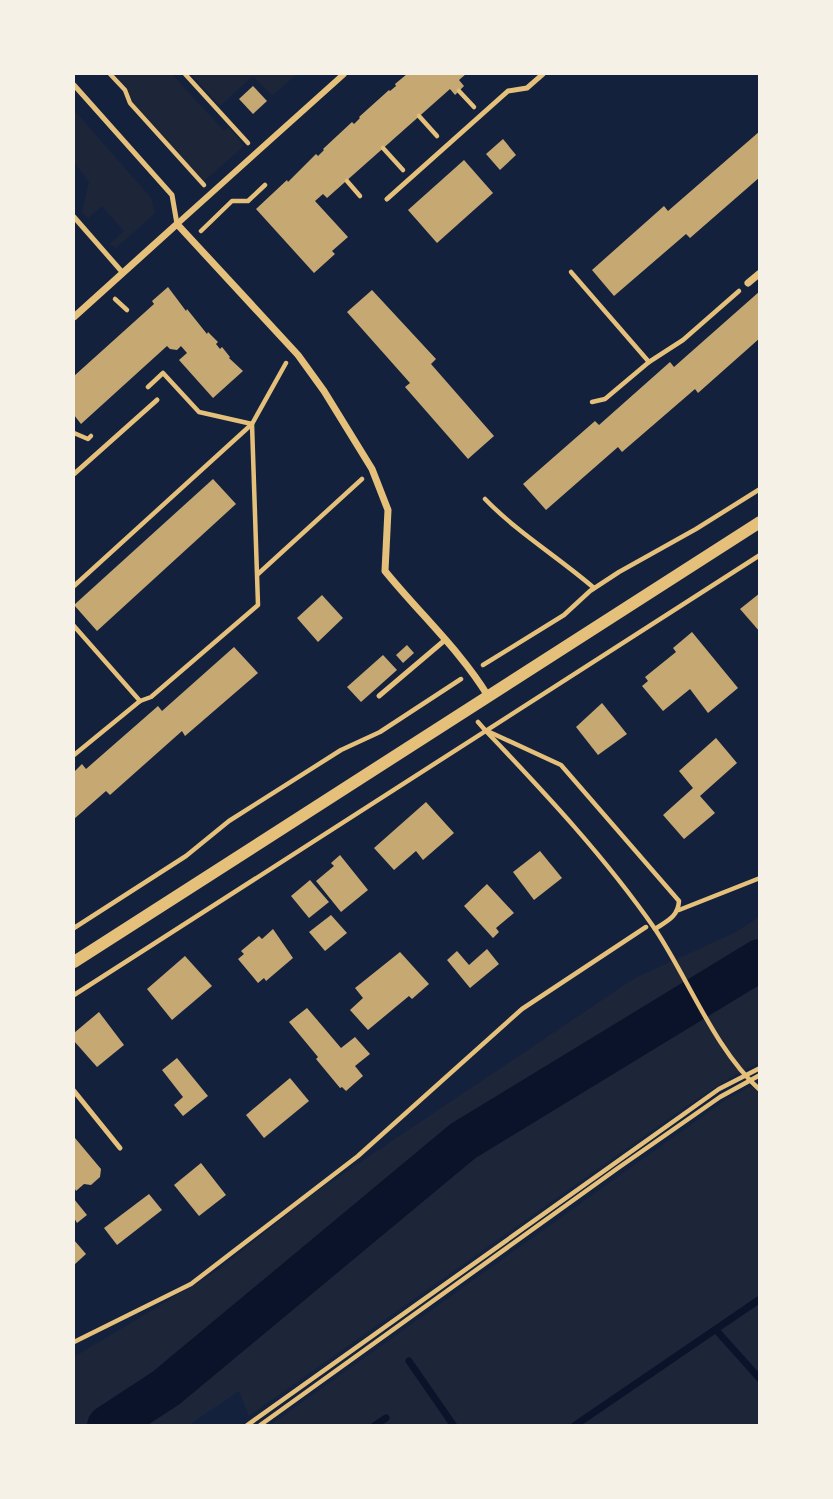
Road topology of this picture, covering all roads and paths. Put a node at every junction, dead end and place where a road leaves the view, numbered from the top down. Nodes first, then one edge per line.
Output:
1 (110, 74) edge
2 (185, 74) edge
3 (344, 74) edge
4 (543, 74) edge
5 (74, 85) edge
6 (459, 92) dead end
7 (477, 110) dead end
8 (419, 116) dead end
9 (443, 141) dead end
10 (383, 148) dead end
11 (256, 152) junction
12 (406, 174) dead end
13 (347, 181) dead end
14 (265, 185) dead end
15 (212, 193) junction
16 (360, 196) dead end
17 (387, 199) dead end
18 (74, 217) edge
19 (177, 224) junction
20 (209, 240) dead end
21 (123, 272) junction
22 (571, 272) dead end
23 (760, 273) edge
24 (748, 283) joint
25 (114, 298) dead end
26 (127, 310) dead end
27 (74, 317) edge
28 (298, 355) junction
29 (649, 362) junction
30 (145, 390) dead end
31 (157, 400) dead end
32 (592, 402) dead end
33 (252, 424) junction
34 (98, 431) dead end
35 (74, 433) edge
36 (74, 474) edge
37 (365, 476) dead end
38 (760, 489) edge
39 (485, 499) dead end
40 (760, 522) edge
41 (760, 555) edge
42 (258, 574) junction
43 (74, 586) edge
44 (594, 588) junction
45 (74, 625) edge
46 (74, 635) edge
47 (83, 636) junction
48 (445, 640) junction
49 (473, 671) junction
50 (379, 696) dead end
51 (488, 696) junction
52 (140, 701) junction
53 (466, 711) junction
54 (485, 730) junction
55 (74, 755) edge
56 (760, 878) edge
57 (678, 910) junction
58 (74, 926) edge
59 (646, 927) dead end
60 (655, 929) junction
61 (74, 962) edge
62 (74, 995) edge
63 (760, 1068) edge
64 (744, 1075) junction
65 (760, 1075) edge
66 (749, 1080) junction
67 (760, 1090) edge
68 (74, 1091) edge
69 (120, 1148) dead end
70 (74, 1342) edge
71 (247, 1426) edge
72 (259, 1426) edge

1 - 15 path
2 - 11 path
3 - 11 street
4 - 17 lane
5 - 19 lane
6 - 7 path
8 - 9 path
10 - 12 path
11 - 15 street
13 - 16 path
14 - 20 path
15 - 19 street
18 - 21 lane
19 - 21 street
19 - 28 street
21 - 27 street
22 - 29 path
23 - 24 street
24 - 29 path
25 - 26 path
28 - 33 path
28 - 48 street
29 - 32 path
30 - 33 path
31 - 36 lane
33 - 42 path
33 - 43 path
34 - 35 path
37 - 42 path
38 - 44 path
39 - 44 path
40 - 51 street
41 - 54 path
42 - 52 path
44 - 49 path
45 - 47 path
46 - 47 path
47 - 52 path
48 - 49 street
48 - 50 lane
49 - 51 street
49 - 58 path
51 - 53 street
52 - 55 path
53 - 54 path
53 - 61 street
54 - 57 path
54 - 60 path
54 - 62 path
56 - 57 path
57 - 60 path
59 - 70 path
60 - 64 path
63 - 64 path
64 - 66 path
64 - 71 path
65 - 66 path
66 - 67 path
66 - 72 path
68 - 69 lane

